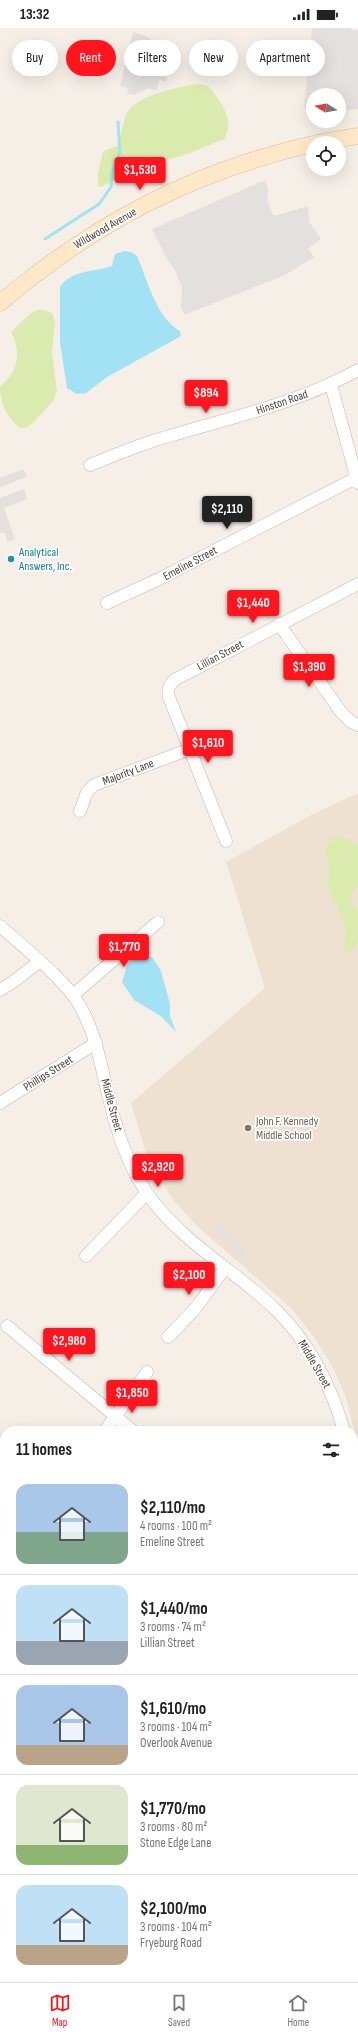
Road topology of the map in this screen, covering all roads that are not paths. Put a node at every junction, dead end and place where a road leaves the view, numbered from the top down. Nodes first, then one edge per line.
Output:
1 (358, 136) edge
2 (346, 138) edge
3 (306, 146) edge
4 (0, 303) edge
5 (358, 370) edge
6 (331, 385) junction
7 (90, 465) dead end
8 (357, 480) edge
9 (358, 584) edge
10 (107, 603) dead end
11 (279, 624) junction
12 (358, 725) edge
13 (190, 749) junction
14 (80, 811) dead end
15 (226, 841) dead end
16 (158, 922) dead end
17 (0, 926) edge
18 (39, 962) junction
19 (0, 990) edge
20 (73, 995) junction
21 (96, 1043) junction
22 (0, 1103) edge
23 (147, 1193) junction
24 (86, 1256) dead end
25 (225, 1268) junction
26 (7, 1326) dead end
27 (168, 1337) dead end
28 (147, 1372) dead end
29 (115, 1417) junction
30 (109, 1426) edge
31 (127, 1426) edge
32 (342, 1426) edge

1 - 2 street
3 - 4 street, Wildwood Avenue
5 - 6 street, Hinston Road
6 - 7 street, Hinston Road
6 - 8 street
8 - 10 street, Emeline Street
9 - 11 street, Lillian Street
11 - 12 street
11 - 13 street, Lillian Street
13 - 14 street, Majority Lane
13 - 15 street
16 - 20 street
17 - 18 street, Middle Street
18 - 19 street
18 - 20 street, Middle Street
20 - 21 street, Middle Street
21 - 22 street, Phillips Street
21 - 23 street, Middle Street
23 - 24 street
23 - 25 street, Middle Street
25 - 27 street
25 - 32 street, Middle Street
26 - 29 street
28 - 29 street
29 - 30 street
29 - 31 street

